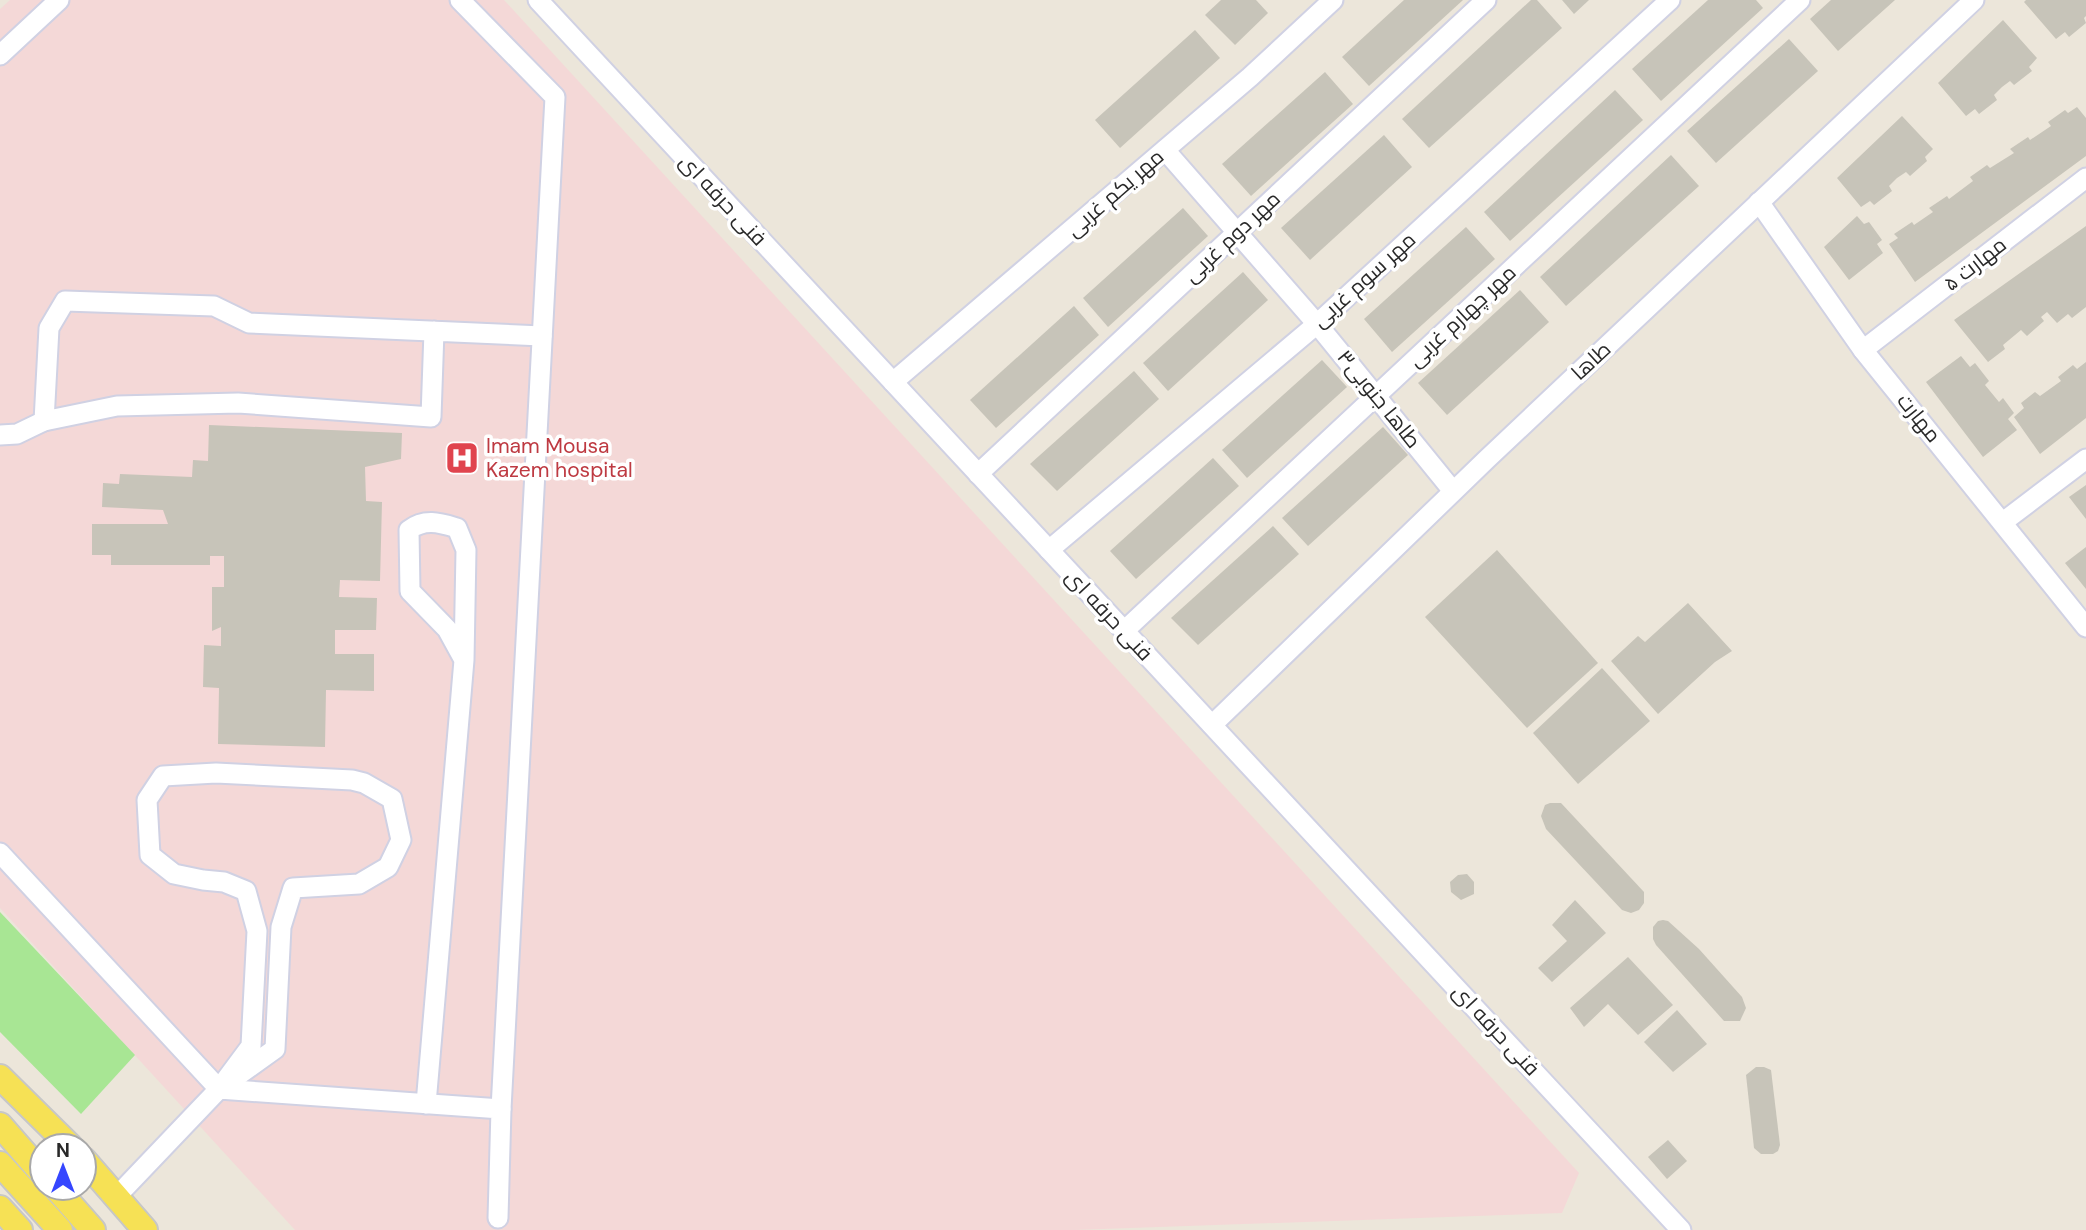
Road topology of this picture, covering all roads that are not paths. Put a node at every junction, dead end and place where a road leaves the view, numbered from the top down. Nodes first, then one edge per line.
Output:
1 (59, 0) edge
2 (460, 0) edge
3 (538, 0) edge
4 (1333, 0) edge
5 (1486, 0) edge
6 (1670, 0) edge
7 (1800, 0) edge
8 (1974, 0) edge
9 (0, 55) edge
10 (1165, 150) junction
11 (2086, 178) edge
12 (1759, 202) junction
13 (1237, 232) junction
14 (1317, 324) junction
15 (434, 331) junction
16 (542, 336) junction
17 (1863, 350) junction
18 (893, 382) junction
19 (1377, 396) junction
20 (44, 421) junction
21 (0, 436) edge
22 (2086, 459) edge
23 (978, 474) junction
24 (1453, 491) junction
25 (2004, 522) junction
26 (1049, 550) junction
27 (2086, 627) edge
28 (1124, 631) junction
29 (464, 660) junction
30 (1212, 725) junction
31 (0, 853) edge
32 (0, 1077) edge
33 (219, 1088) junction
34 (426, 1104) junction
35 (501, 1109) junction
36 (0, 1125) edge
37 (56, 1132) edge
38 (28, 1156) edge
39 (0, 1164) edge
40 (98, 1176) edge
41 (116, 1197) junction
42 (68, 1202) edge
43 (0, 1208) edge
44 (498, 1218) dead end
45 (20, 1230) edge
46 (60, 1230) edge
47 (93, 1230) edge
48 (145, 1230) edge
49 (1681, 1230) edge

1 - 9 street
2 - 16 street
3 - 18 street, فنی حرفه ای
4 - 10 street, مهر یکم غربی
5 - 13 street, مهر دوم غربی
6 - 14 street, مهر سوم غربی
7 - 19 street, مهر چهارم غربی
8 - 12 street, طاها
10 - 13 street, طاها جنوبی۳
10 - 18 street, مهر یکم غربی
11 - 17 street, مهارت ۵
12 - 17 street, مهارت
12 - 24 street, طاها
13 - 14 street, طاها جنوبی۳
13 - 23 street, مهر دوم غربی
14 - 19 street, طاها جنوبی۳
14 - 26 street, مهر سوم غربی
15 - 16 street
15 - 20 street
15 - 20 street
16 - 35 street
17 - 25 street, مهارت
18 - 23 street, فنی حرفه ای
19 - 24 street, طاها جنوبی۳
19 - 28 street, مهر چهارم غربی
20 - 21 street
22 - 25 street
23 - 26 street, فنی حرفه ای
24 - 30 street, طاها
25 - 27 street, مهارت
26 - 28 street, فنی حرفه ای
28 - 30 street, فنی حرفه ای
29 - 29 street
29 - 34 street
30 - 49 street, فنی حرفه ای
31 - 33 street
32 - 37 main road
33 - 33 street
33 - 34 street
33 - 41 street
34 - 35 street
35 - 44 street
36 - 38 main road
39 - 46 main road
40 - 41 main road
41 - 48 main road
42 - 47 main road
43 - 45 main road

